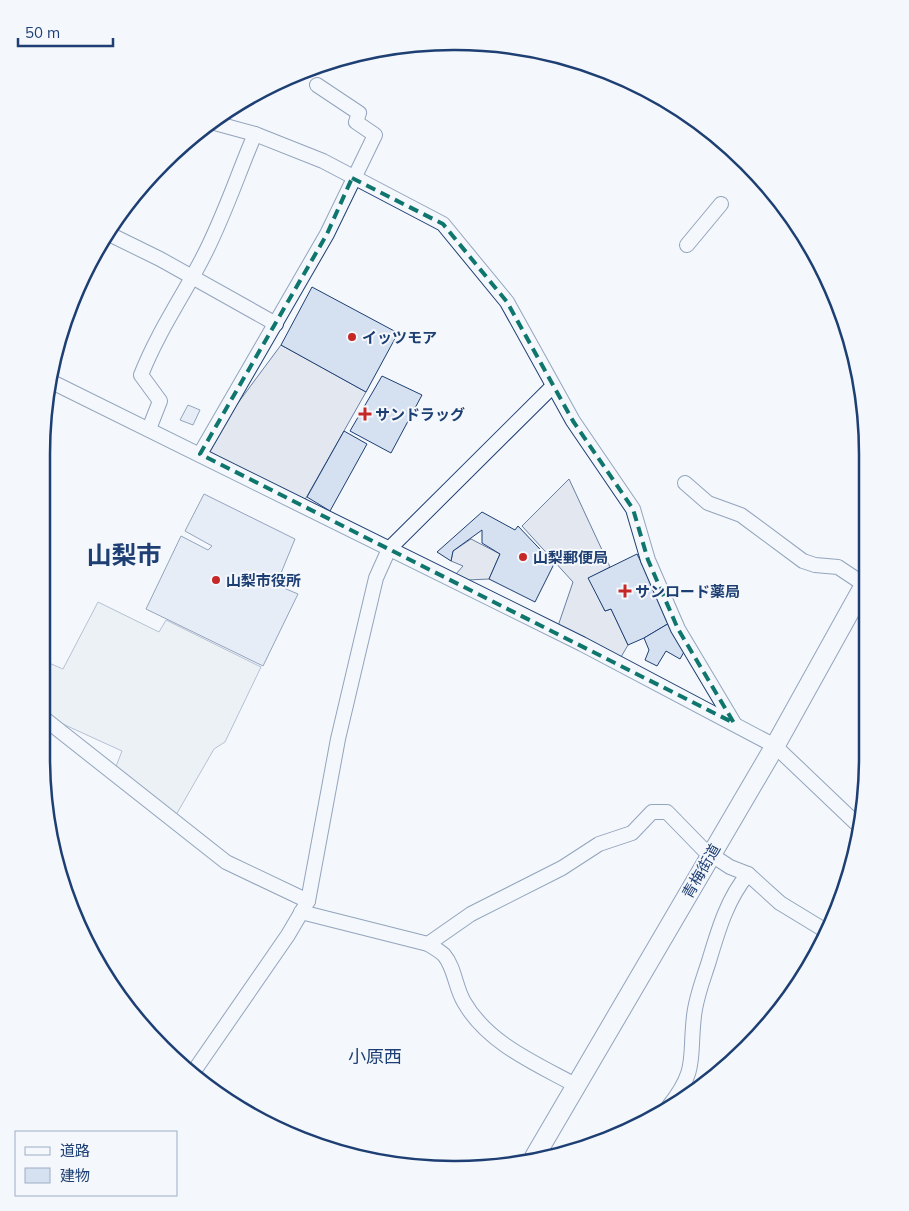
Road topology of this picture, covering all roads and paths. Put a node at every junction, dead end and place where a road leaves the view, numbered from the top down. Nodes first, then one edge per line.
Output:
1 (317, 85) dead end
2 (221, 125) edge
3 (255, 134) junction
4 (352, 178) junction
5 (721, 204) dead end
6 (114, 237) edge
7 (687, 245) dead end
8 (191, 277) junction
9 (276, 324) junction
10 (56, 384) edge
11 (552, 387) junction
12 (149, 429) junction
13 (200, 454) junction
14 (685, 483) dead end
15 (390, 549) junction
16 (859, 581) edge
17 (859, 596) edge
18 (50, 723) edge
19 (734, 723) junction
20 (776, 746) junction
21 (854, 821) edge
22 (711, 854) junction
23 (748, 874) junction
24 (304, 906) junction
25 (820, 928) edge
26 (428, 944) junction
27 (196, 1068) edge
28 (577, 1086) junction
29 (677, 1094) edge
30 (537, 1152) edge

1 - 4 street
2 - 3 street
3 - 4 street
3 - 8 street
4 - 9 street
4 - 11 street
5 - 7 street
6 - 8 street
8 - 9 street
8 - 12 street
9 - 13 street
10 - 12 street
11 - 15 street
11 - 19 street
12 - 13 street
13 - 15 street
14 - 16 street
15 - 19 street
15 - 24 street
17 - 20 main road, 青梅街道
18 - 24 street
19 - 20 street
20 - 21 street
20 - 22 main road, 青梅街道
22 - 23 street
22 - 26 street
22 - 28 main road, 青梅街道
23 - 25 street
23 - 29 street
24 - 26 street
24 - 27 street
26 - 28 street
28 - 30 main road, 青梅街道

